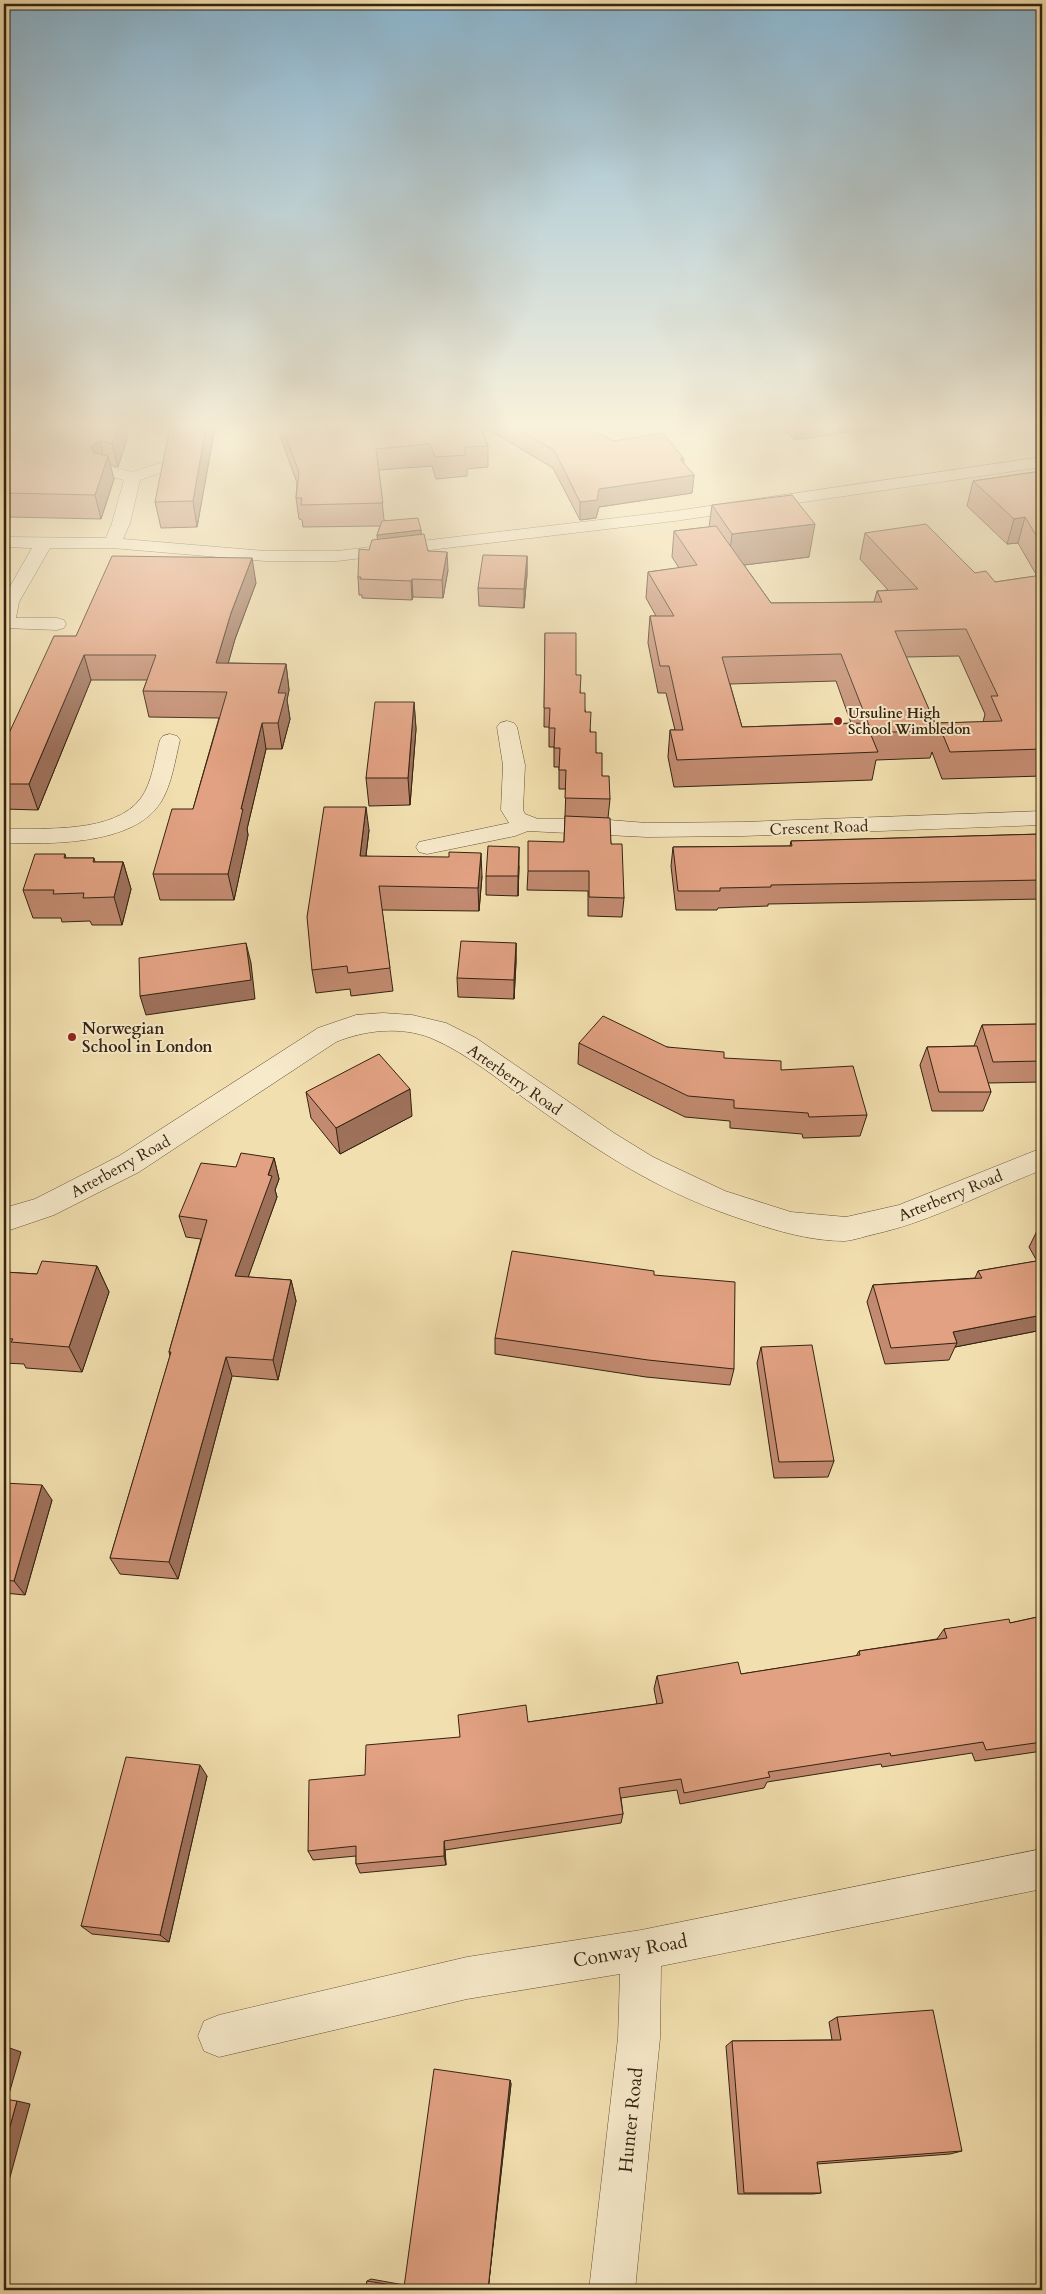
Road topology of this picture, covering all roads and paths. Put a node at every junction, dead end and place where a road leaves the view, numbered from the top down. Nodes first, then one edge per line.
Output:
1 (116, 534) edge
2 (528, 534) edge
3 (4, 542) edge
4 (44, 542) junction
5 (112, 543) junction
6 (57, 624) dead end
7 (507, 727) dead end
8 (170, 740) dead end
9 (1042, 818) edge
10 (526, 822) junction
11 (4, 836) edge
12 (428, 847) dead end
13 (1042, 1159) edge
14 (4, 1220) edge
15 (1042, 1869) edge
16 (641, 1950) junction
17 (219, 2036) dead end
18 (612, 2290) edge

1 - 5 street
2 - 5 street
3 - 4 street
4 - 5 street
4 - 6 street
7 - 10 street
8 - 11 street
9 - 10 street, Crescent Road
10 - 12 street
13 - 14 street, Arterberry Road
15 - 16 street, Conway Road
16 - 17 street, Conway Road
16 - 18 street, Hunter Road

